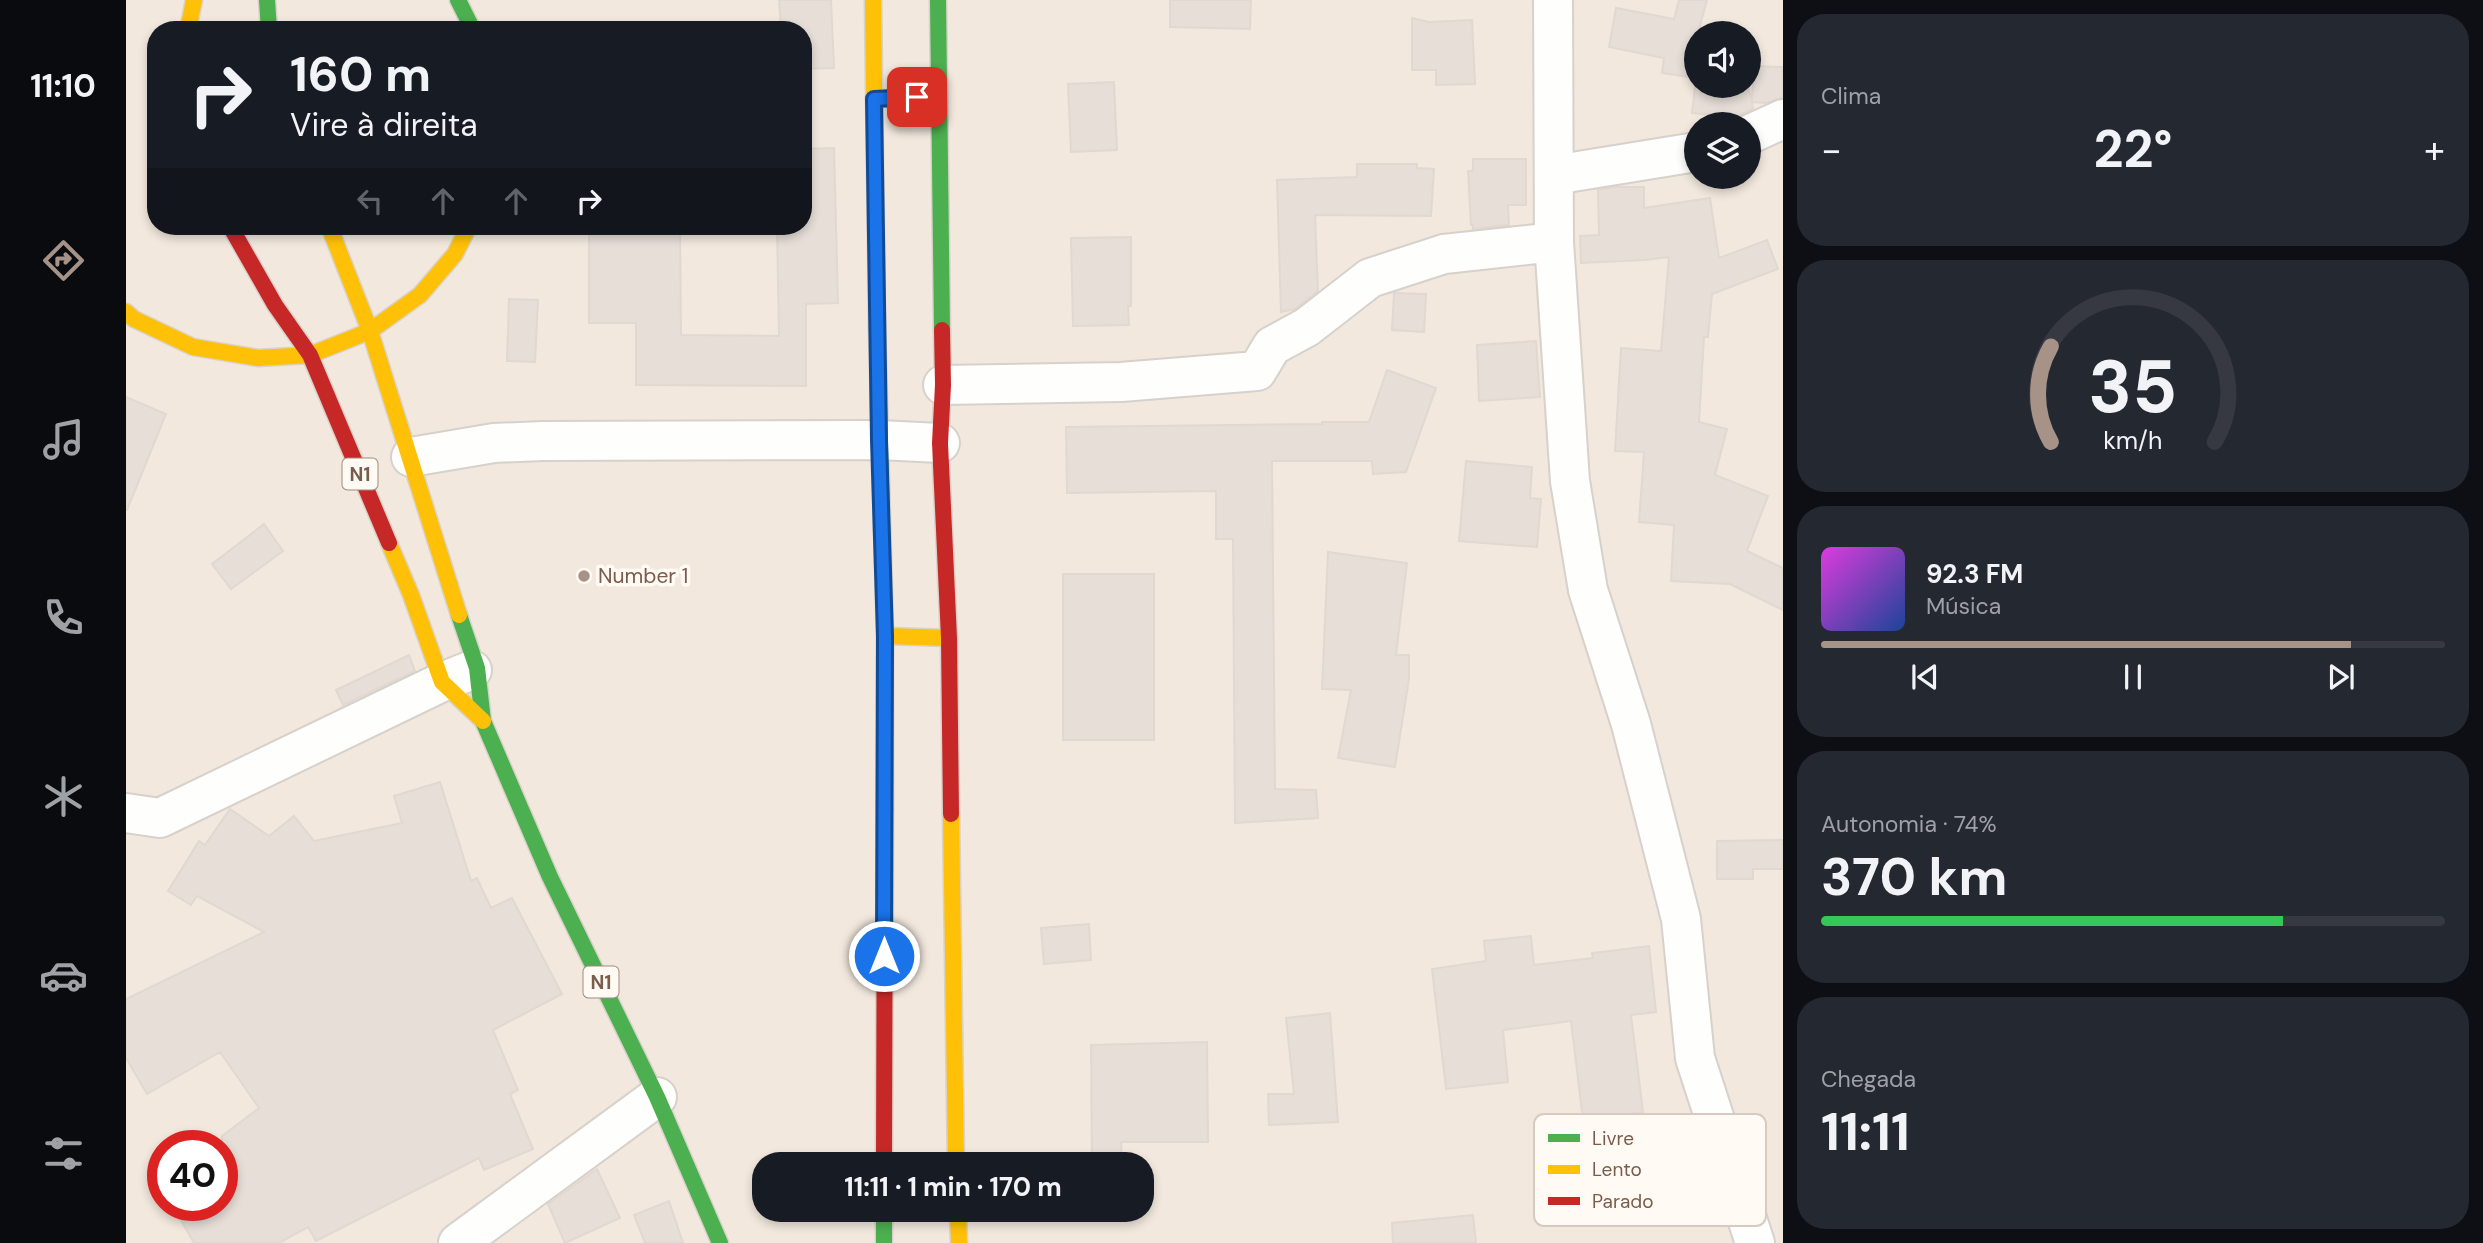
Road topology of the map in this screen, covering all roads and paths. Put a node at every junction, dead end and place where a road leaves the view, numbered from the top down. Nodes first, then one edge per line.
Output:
1 (194, 0) edge
2 (267, 0) edge
3 (458, 0) edge
4 (873, 0) edge
5 (938, 0) edge
6 (1553, 0) edge
7 (190, 21) edge
8 (268, 21) edge
9 (468, 21) edge
10 (938, 95) junction
11 (874, 99) junction
12 (1783, 119) edge
13 (1761, 129) edge
14 (1684, 154) edge
15 (1554, 176) junction
16 (235, 235) edge
17 (333, 235) edge
18 (464, 235) edge
19 (1554, 242) junction
20 (126, 312) edge
21 (370, 331) junction
22 (310, 355) junction
23 (943, 385) junction
24 (879, 440) junction
25 (940, 443) junction
26 (411, 457) junction
27 (885, 636) junction
28 (949, 638) junction
29 (477, 668) junction
30 (442, 682) junction
31 (483, 721) junction
32 (126, 813) edge
33 (657, 1097) junction
34 (1713, 1114) edge
35 (884, 1152) edge
36 (956, 1152) edge
37 (884, 1222) edge
38 (959, 1222) edge
39 (1749, 1226) edge
40 (457, 1243) edge
41 (720, 1243) edge
42 (884, 1243) edge
43 (960, 1243) edge
44 (1755, 1243) edge

1 - 7 main road
2 - 8 main road
3 - 9 main road
4 - 11 main road
5 - 10 main road
6 - 15 street
10 - 11 main road
10 - 23 main road
11 - 24 main road
12 - 13 street
14 - 15 street
15 - 19 street
16 - 22 main road, N1
17 - 21 main road, N1
18 - 21 main road
19 - 23 street
19 - 34 street
20 - 22 main road
21 - 22 main road
21 - 26 main road, N1
22 - 30 main road, N1
23 - 25 main road
24 - 25 street
24 - 26 street
24 - 27 main road
25 - 28 main road
26 - 29 main road, N1
27 - 28 main road
27 - 35 main road
28 - 36 main road
29 - 30 street
29 - 31 main road, N1
30 - 31 main road, N1
30 - 32 street
31 - 33 main road, N1
33 - 40 street
33 - 41 main road, N1
37 - 42 main road
38 - 43 main road
39 - 44 street

